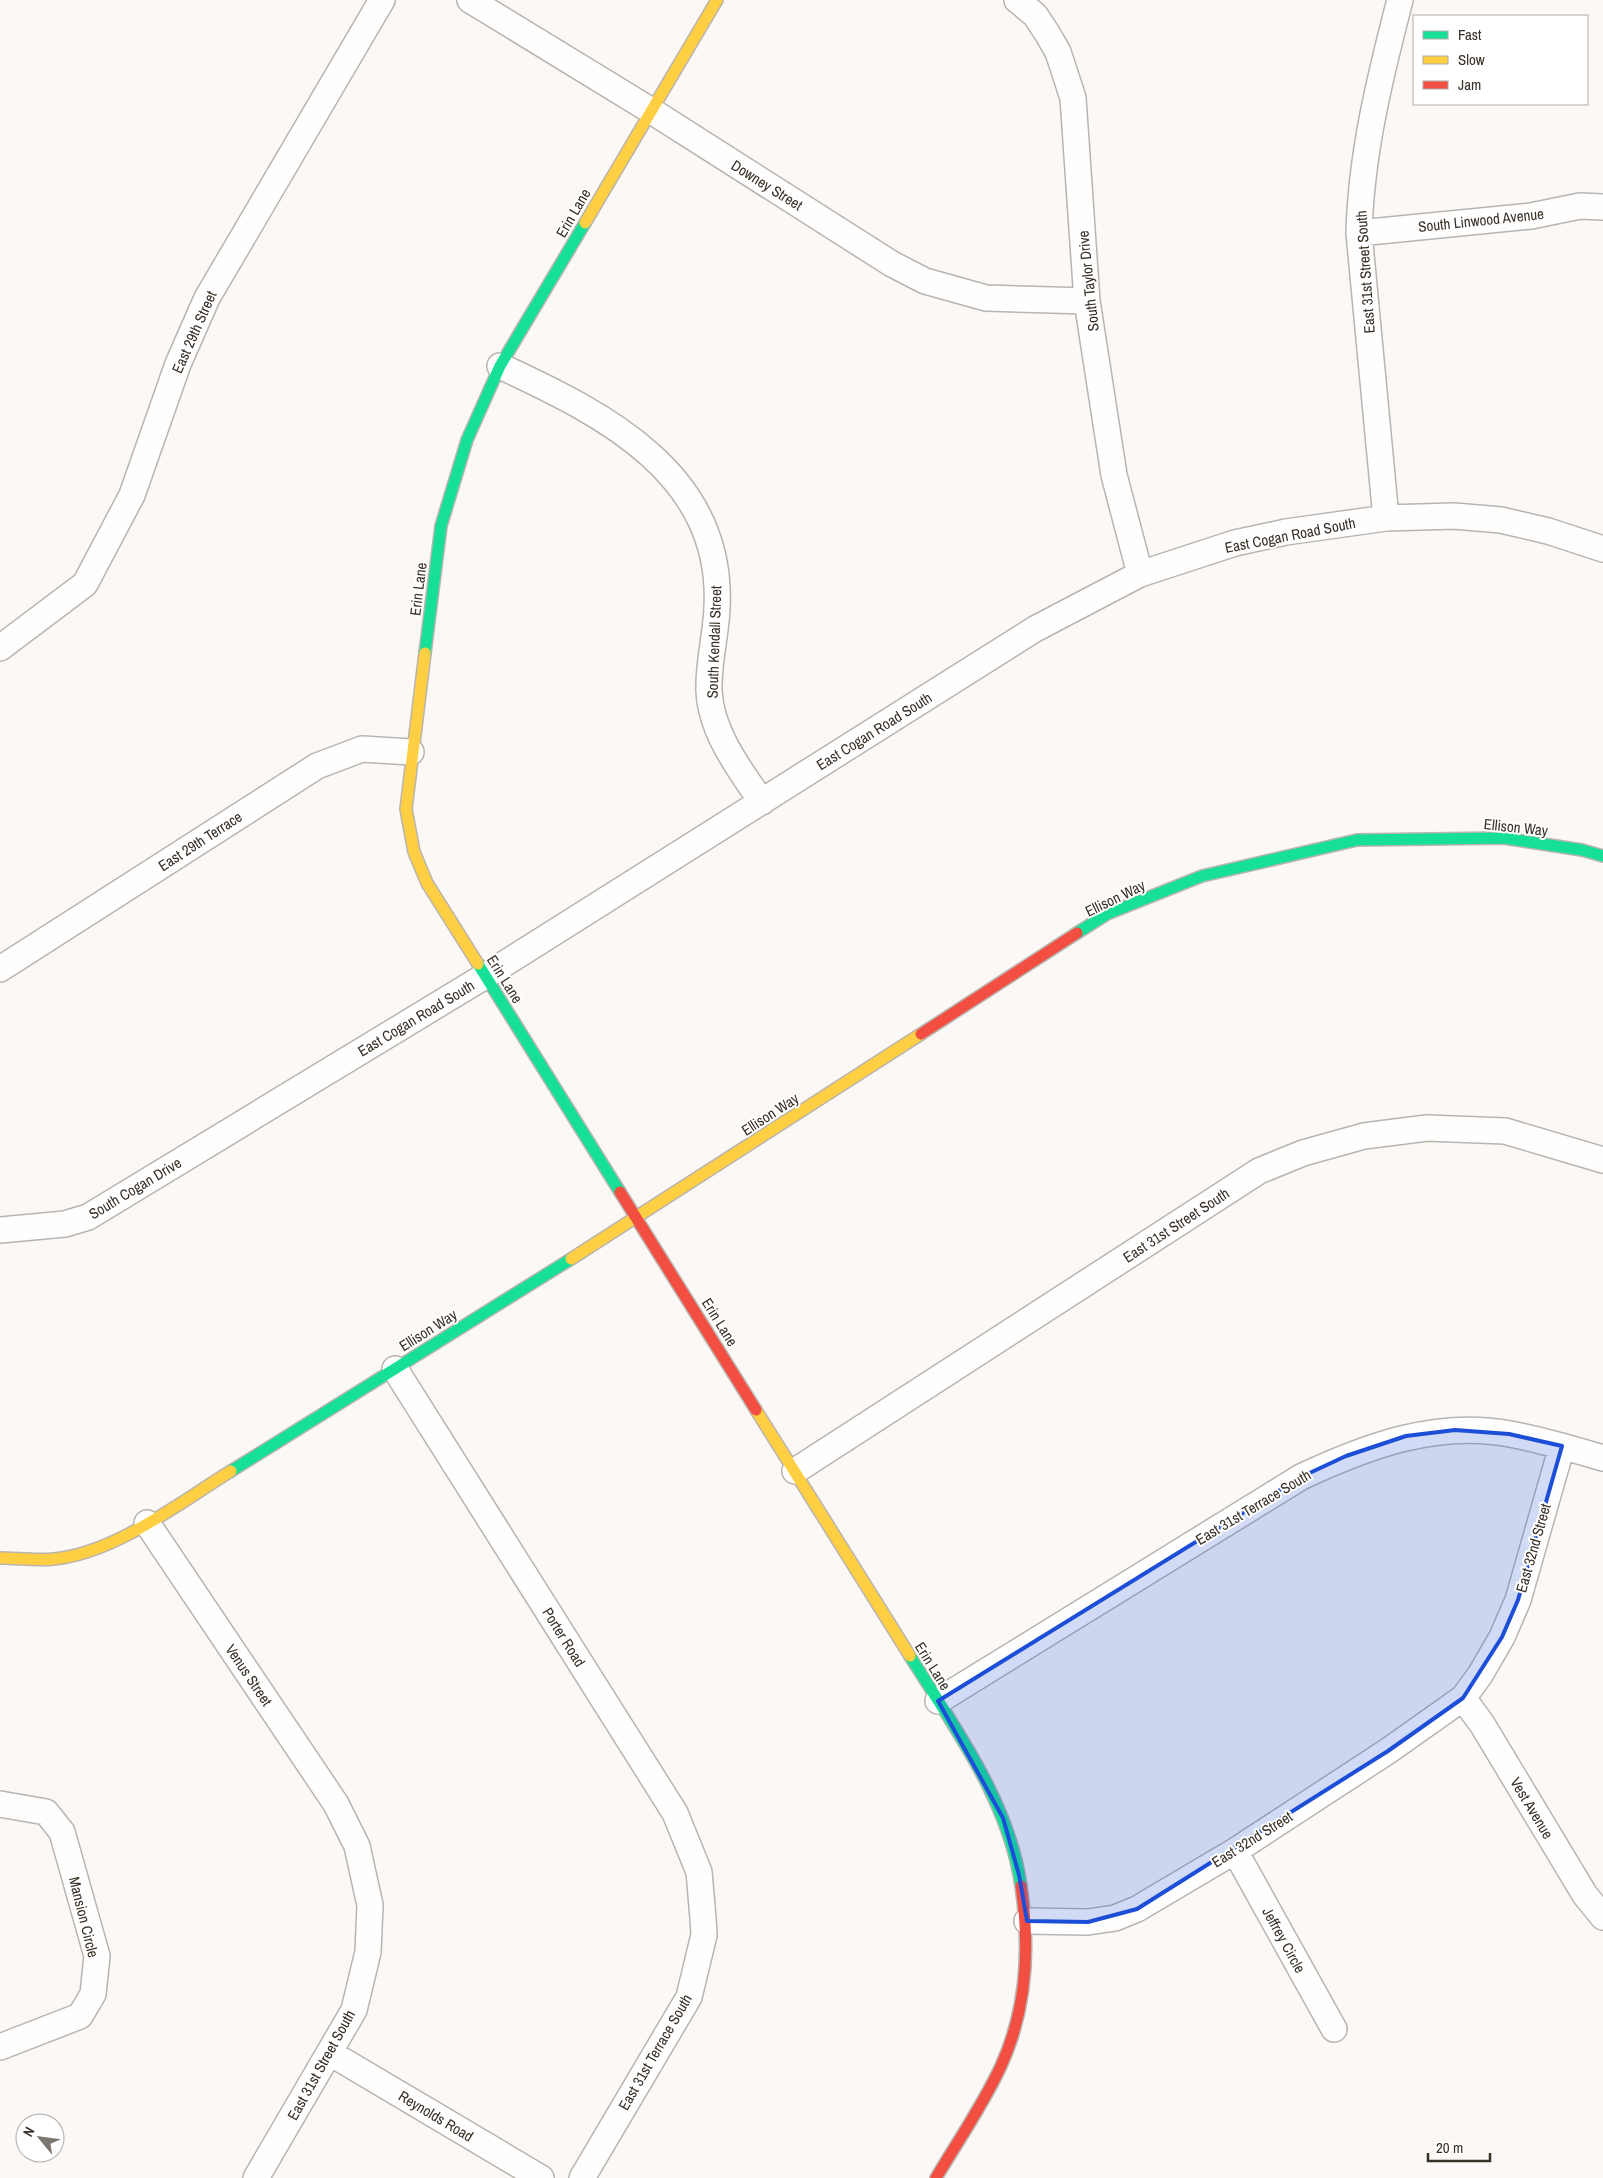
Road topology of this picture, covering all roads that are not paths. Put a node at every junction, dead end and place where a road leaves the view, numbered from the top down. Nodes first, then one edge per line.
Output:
1 (382, 0) edge
2 (470, 0) edge
3 (717, 0) edge
4 (1016, 0) edge
5 (1400, 0) edge
6 (650, 110) junction
7 (1603, 207) edge
8 (1359, 233) junction
9 (1087, 301) junction
10 (500, 366) junction
11 (1386, 518) junction
12 (1603, 550) edge
13 (1140, 574) junction
14 (0, 648) edge
15 (412, 752) junction
16 (762, 802) junction
17 (1603, 856) edge
18 (0, 969) edge
19 (485, 976) junction
20 (208, 1145) joint
21 (1603, 1160) edge
22 (637, 1218) junction
23 (0, 1230) edge
24 (395, 1369) junction
25 (1562, 1446) junction
26 (1603, 1458) edge
27 (795, 1471) junction
28 (147, 1523) junction
29 (0, 1558) edge
30 (1463, 1698) junction
31 (938, 1701) junction
32 (0, 1804) edge
33 (348, 1829) joint
34 (1235, 1850) junction
35 (1603, 1917) edge
36 (703, 1918) joint
37 (1026, 1921) junction
38 (1334, 2029) dead end
39 (0, 2047) edge
40 (330, 2053) junction
41 (256, 2178) edge
42 (541, 2178) edge
43 (582, 2178) edge
44 (936, 2178) edge

1 - 14 street, East 29th Street
2 - 6 street, Downey Street
3 - 6 street, Erin Lane
4 - 9 street, South Taylor Drive
5 - 8 street, East 31st Street South
6 - 9 street, Downey Street
6 - 10 street, Erin Lane
7 - 8 street, South Linwood Avenue
8 - 11 street, East 31st Street South
9 - 13 street, South Taylor Drive
10 - 15 street, Erin Lane
10 - 16 street, South Kendall Street
11 - 12 street, East Cogan Road South
11 - 13 street, East Cogan Road South
13 - 16 street, East Cogan Road South
15 - 18 street, East 29th Terrace
15 - 19 street, Erin Lane
16 - 19 street, East Cogan Road South
17 - 22 street, Ellison Way
19 - 20 street, East Cogan Road South
19 - 22 street, Erin Lane
20 - 23 street, South Cogan Drive
21 - 27 street, East 31st Street South
22 - 24 street, Ellison Way
22 - 27 street, Erin Lane
24 - 28 street, Ellison Way
24 - 36 street, Porter Road
25 - 26 street, East 31st Terrace South
25 - 30 street, East 32nd Street
25 - 31 street, East 31st Terrace South
27 - 31 street, Erin Lane
28 - 29 street, Ellison Way
28 - 33 street, Venus Street
30 - 34 street, East 32nd Street
30 - 35 street, Vest Avenue
31 - 37 street, Erin Lane
32 - 39 street, Mansion Circle
33 - 40 street, East 31st Street South
34 - 37 street, East 32nd Street
34 - 38 street, Jeffrey Circle
36 - 43 street, East 31st Terrace South
37 - 44 street
40 - 41 street, East 31st Street South
40 - 42 street, Reynolds Road

